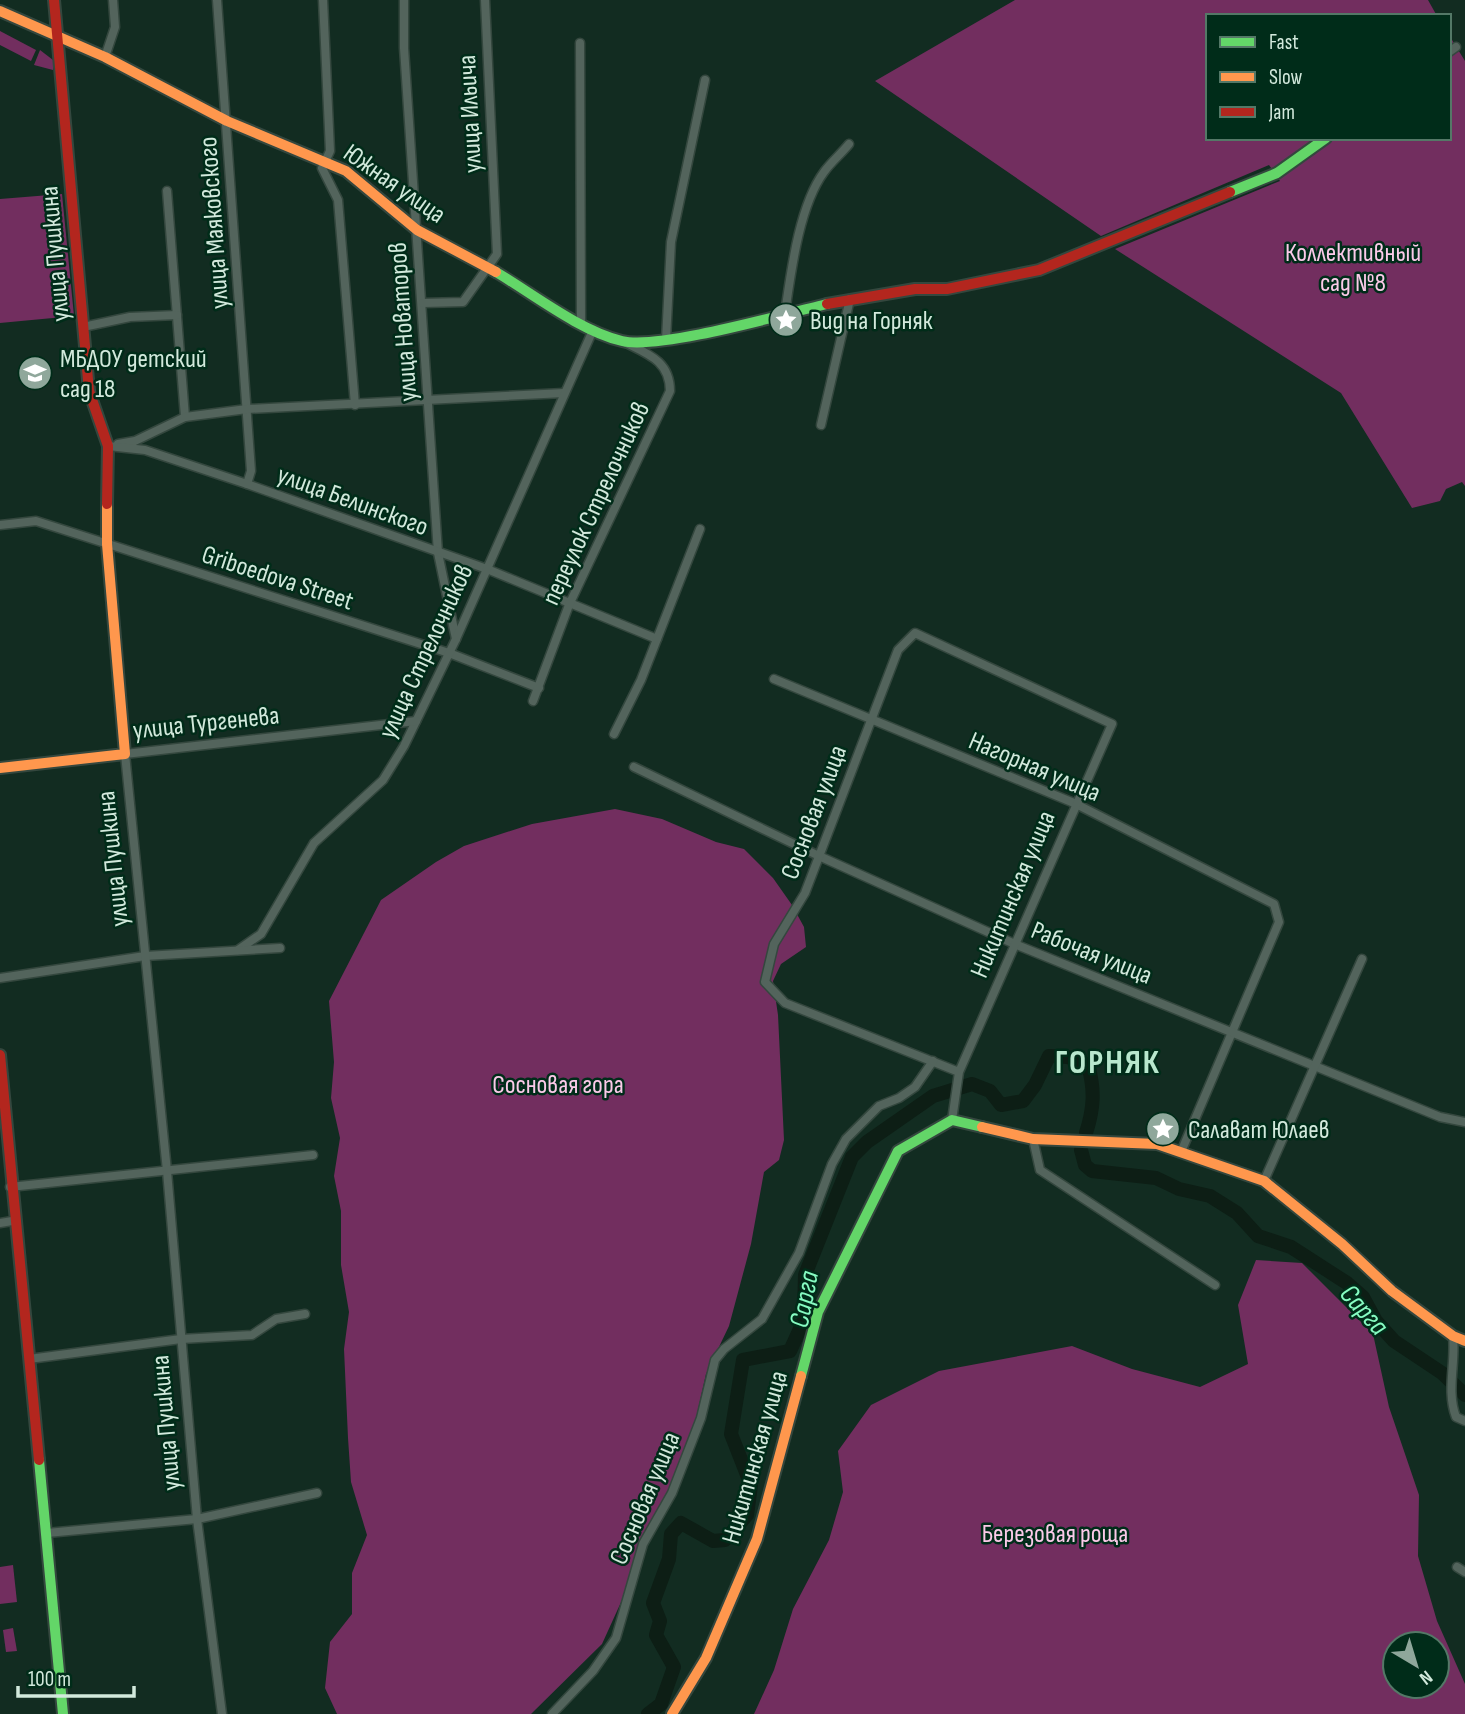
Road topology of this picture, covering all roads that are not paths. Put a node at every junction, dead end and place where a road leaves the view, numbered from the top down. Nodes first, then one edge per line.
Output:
1 (54, 0) edge
2 (113, 0) edge
3 (217, 0) edge
4 (323, 0) edge
5 (404, 0) edge
6 (485, 0) edge
7 (0, 11) edge
8 (57, 38) junction
9 (580, 43) dead end
10 (105, 57) junction
11 (705, 80) dead end
12 (227, 121) junction
13 (1323, 140) edge
14 (849, 144) dead end
15 (323, 161) junction
16 (167, 191) dead end
17 (417, 230) junction
18 (488, 267) junction
19 (850, 299) junction
20 (423, 303) junction
21 (785, 313) junction
22 (177, 315) junction
23 (581, 321) junction
24 (83, 327) junction
25 (593, 330) junction
26 (666, 340) junction
27 (624, 342) junction
28 (564, 393) junction
29 (429, 399) junction
30 (355, 405) junction
31 (247, 409) junction
32 (185, 417) junction
33 (821, 425) dead end
34 (108, 446) junction
35 (247, 484) junction
36 (0, 525) edge
37 (700, 530) dead end
38 (107, 544) junction
39 (438, 553) junction
40 (487, 569) junction
41 (569, 605) junction
42 (456, 639) junction
43 (657, 639) junction
44 (449, 653) junction
45 (774, 679) dead end
46 (539, 688) junction
47 (533, 701) dead end
48 (872, 719) junction
49 (416, 720) junction
50 (1112, 724) joint
51 (614, 734) dead end
52 (125, 754) junction
53 (634, 767) dead end
54 (0, 768) edge
55 (1074, 803) junction
56 (819, 856) junction
57 (1017, 944) junction
58 (280, 948) dead end
59 (238, 950) junction
60 (145, 956) junction
61 (1362, 959) dead end
62 (0, 978) edge
63 (1232, 1032) junction
64 (0, 1055) edge
65 (933, 1061) junction
66 (1315, 1065) junction
67 (959, 1072) junction
68 (952, 1120) junction
69 (1465, 1122) edge
70 (1033, 1139) junction
71 (1181, 1152) junction
72 (313, 1155) dead end
73 (167, 1171) junction
74 (1264, 1181) junction
75 (10, 1187) junction
76 (12, 1221) junction
77 (0, 1223) edge
78 (1215, 1285) dead end
79 (305, 1314) dead end
80 (1453, 1336) junction
81 (181, 1339) junction
82 (1465, 1341) edge
83 (29, 1359) junction
84 (715, 1360) joint
85 (1465, 1421) edge
86 (317, 1493) dead end
87 (197, 1519) junction
88 (47, 1533) junction
89 (63, 1714) edge
90 (222, 1714) edge
91 (552, 1714) edge
92 (672, 1714) edge

1 - 8 street, улица Пушкина
2 - 10 street
3 - 12 street, улица Маяковского
4 - 15 street
5 - 17 street, улица Новаторов
6 - 18 street, улица Ильича
7 - 8 street, Южная улица
8 - 10 street, Южная улица
8 - 24 street, улица Пушкина
9 - 23 street
10 - 12 street, Южная улица
11 - 26 street
12 - 15 street, Южная улица
12 - 31 street, улица Маяковского
13 - 19 street, Южная улица
14 - 21 street
15 - 17 street, Южная улица
15 - 30 street
16 - 22 street
17 - 18 street, Южная улица
17 - 20 street, улица Новаторов
18 - 20 street, улица Ильича
18 - 23 street, Южная улица
19 - 21 street, Южная улица
19 - 33 street
20 - 29 street, улица Новаторов
21 - 26 street, Южная улица
22 - 24 street
22 - 32 street
23 - 25 street, Южная улица
24 - 34 street, улица Пушкина
25 - 27 street, Южная улица
25 - 28 street, улица Стрелочников
26 - 27 street, Южная улица
27 - 41 street, переулок Стрелочников
28 - 29 street
28 - 40 street, улица Стрелочников
29 - 30 street
29 - 39 street, улица Новаторов
30 - 31 street
31 - 32 street
31 - 35 street, улица Маяковского
32 - 34 street
34 - 35 street, улица Белинского
34 - 38 street, улица Пушкина
35 - 39 street, улица Белинского
36 - 38 street, Griboedova Street
37 - 43 street
38 - 44 street, Griboedova Street
38 - 52 street, улица Пушкина
39 - 40 street, улица Белинского
39 - 42 street, улица Новаторов
40 - 41 street, улица Белинского
40 - 42 street, улица Стрелочников
41 - 43 street, улица Белинского
41 - 46 street, переулок Стрелочников
42 - 44 street, улица Стрелочников
43 - 51 street
44 - 46 street, Griboedova Street
44 - 49 street, улица Стрелочников
45 - 48 street, Нагорная улица
46 - 47 street, переулок Стрелочников
48 - 50 street, Сосновая улица
48 - 55 street, Нагорная улица
48 - 56 street, Сосновая улица
49 - 52 street, улица Тургенева
49 - 59 street, улица Стрелочников
50 - 55 street, Никитинская улица
52 - 54 street, улица Тургенева
52 - 60 street, улица Пушкина
53 - 56 street, Рабочая улица
55 - 57 street, Никитинская улица
55 - 63 street, Нагорная улица
56 - 57 street, Рабочая улица
56 - 65 street, Сосновая улица
57 - 63 street, Рабочая улица
57 - 67 street, Никитинская улица
58 - 59 street
59 - 60 street
60 - 62 street
60 - 73 street, улица Пушкина
61 - 66 street
63 - 66 street, Рабочая улица
63 - 71 street
64 - 75 street
65 - 67 street
65 - 84 street, Никитинская улица
66 - 69 street, Рабочая улица
66 - 74 street
67 - 68 street, Никитинская улица
68 - 70 street
68 - 92 street, Никитинская улица
70 - 71 street
70 - 78 street
71 - 74 street
72 - 73 street
73 - 75 street
73 - 81 street, улица Пушкина
74 - 80 street
75 - 76 street
76 - 77 street
76 - 83 street
79 - 81 street
80 - 82 street
80 - 85 street
81 - 83 street
81 - 87 street, улица Пушкина
83 - 88 street
84 - 91 street, Сосновая улица
86 - 87 street
87 - 88 street
87 - 90 street, улица Пушкина
88 - 89 street

